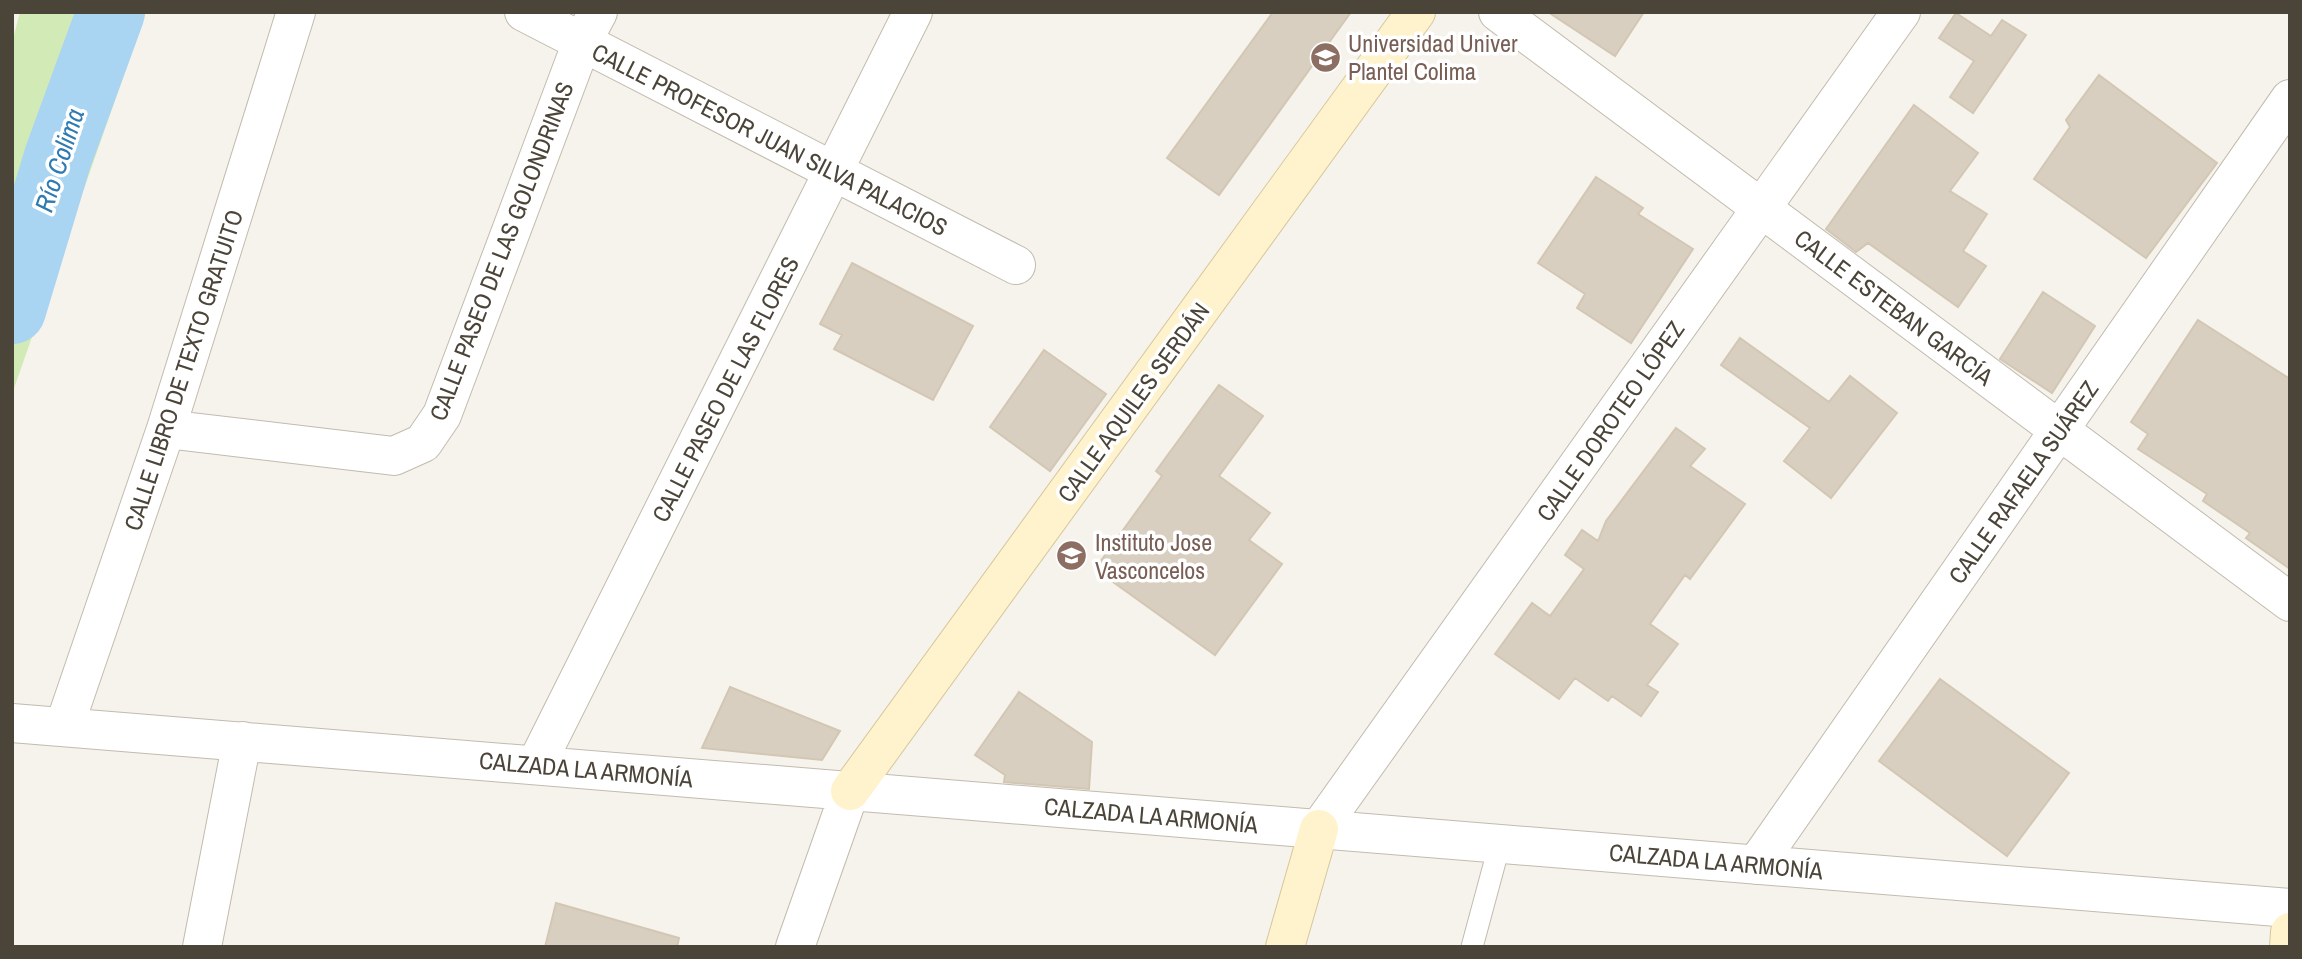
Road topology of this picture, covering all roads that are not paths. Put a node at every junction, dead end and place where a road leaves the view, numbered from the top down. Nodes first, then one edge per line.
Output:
1 (296, 12) edge
2 (524, 12) edge
3 (914, 12) edge
4 (1416, 12) edge
5 (1498, 12) edge
6 (1901, 12) edge
7 (590, 27) edge
8 (2290, 99) edge
9 (834, 172) junction
10 (1762, 208) junction
11 (1016, 265) dead end
12 (166, 429) junction
13 (2059, 430) junction
14 (2290, 602) edge
15 (12, 723) edge
16 (64, 727) junction
17 (242, 741) junction
18 (536, 765) junction
19 (850, 791) junction
20 (1320, 829) junction
21 (1500, 844) junction
22 (1756, 865) junction
23 (2290, 908) edge
24 (2290, 932) edge
25 (202, 947) edge
26 (795, 947) edge
27 (1284, 947) edge
28 (1472, 947) edge
29 (2289, 947) edge

1 - 12 street, CALLE LIBRO DE TEXTO GRATUITO
2 - 7 street, CALLE PROFESOR JUAN SILVA PALACIOS
3 - 9 street, CALLE PASEO DE LAS FLORES
4 - 19 street, CALLE AQUILES SERDÁN
5 - 10 street, CALLE ESTEBAN GARCÍA
6 - 10 street, CALLE DOROTEO LÓPEZ
7 - 9 street, CALLE PROFESOR JUAN SILVA PALACIOS
7 - 12 street, CALLE PASEO DE LAS GOLONDRINAS
8 - 13 street, CALLE RAFAELA SUÁREZ
9 - 11 street, CALLE PROFESOR JUAN SILVA PALACIOS
9 - 18 street, CALLE PASEO DE LAS FLORES
10 - 13 street, CALLE ESTEBAN GARCÍA
10 - 20 street, CALLE DOROTEO LÓPEZ
12 - 16 street, CALLE LIBRO DE TEXTO GRATUITO
13 - 14 street, CALLE ESTEBAN GARCÍA
13 - 22 street, CALLE RAFAELA SUÁREZ
15 - 16 street, CALZADA LA ARMONÍA
16 - 17 street, CALZADA LA ARMONÍA
17 - 18 street, CALZADA LA ARMONÍA
17 - 25 street
18 - 19 street, CALZADA LA ARMONÍA
19 - 20 street, CALZADA LA ARMONÍA
19 - 26 street
20 - 21 street, CALZADA LA ARMONÍA
20 - 27 street
21 - 22 street, CALZADA LA ARMONÍA
21 - 28 lane
22 - 23 street, CALZADA LA ARMONÍA
24 - 29 street

